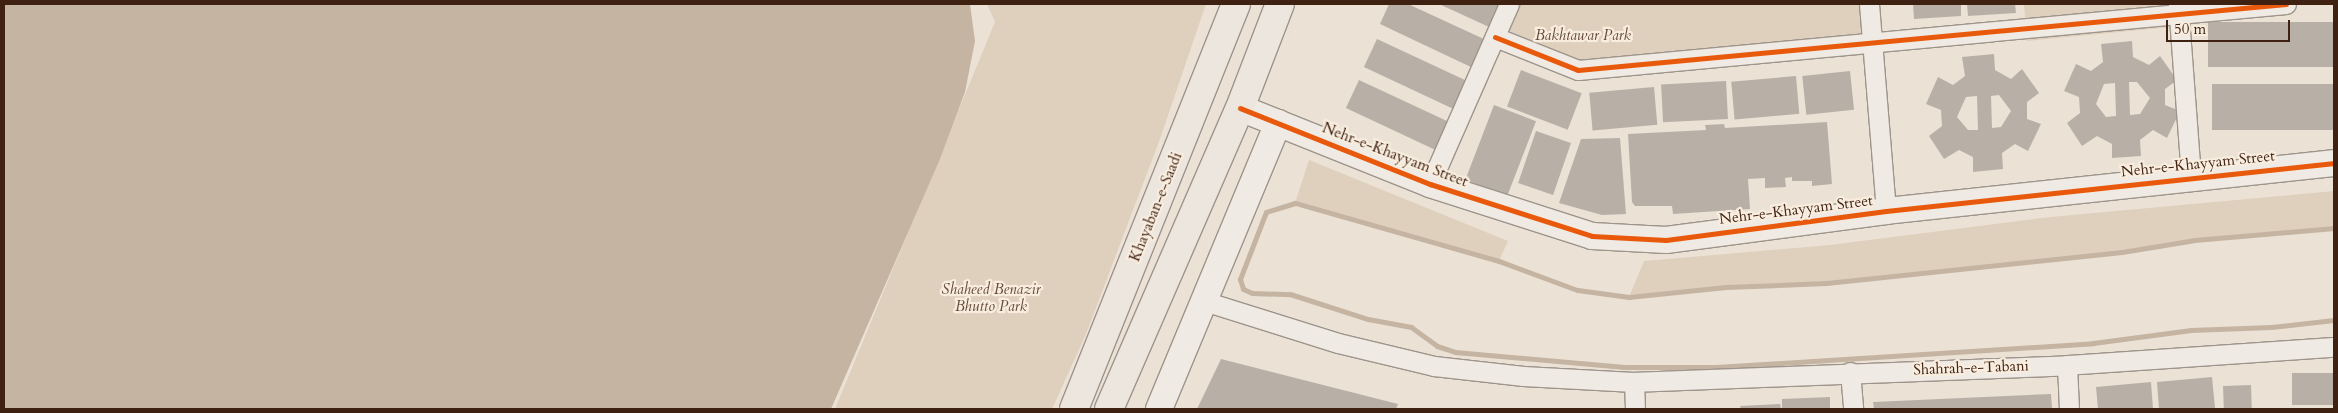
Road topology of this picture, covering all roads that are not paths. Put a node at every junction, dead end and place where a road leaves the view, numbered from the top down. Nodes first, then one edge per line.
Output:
1 (1236, 4) edge
2 (1280, 4) edge
3 (1509, 4) edge
4 (1869, 4) edge
5 (2286, 4) edge
6 (2178, 9) edge
7 (1495, 37) junction
8 (1872, 42) junction
9 (1240, 108) junction
10 (1278, 123) junction
11 (2334, 163) edge
12 (2191, 176) junction
13 (1430, 184) junction
14 (1886, 211) junction
15 (1204, 301) junction
16 (2334, 348) edge
17 (2067, 364) junction
18 (1850, 372) junction
19 (1634, 382) junction
20 (1074, 409) edge
21 (1109, 409) edge
22 (1159, 409) edge
23 (1635, 409) edge
24 (1853, 409) edge
25 (2069, 409) edge

1 - 20 main road, Khayaban-e-Saadi
2 - 9 main road
3 - 7 street
4 - 8 street
5 - 6 street
6 - 8 street
6 - 12 street
7 - 8 street
7 - 13 street
8 - 14 street
9 - 10 street, Nehr-e-Khayyam Street
9 - 21 main road
10 - 13 street, Nehr-e-Khayyam Street
10 - 15 street
11 - 12 street, Nehr-e-Khayyam Street
12 - 14 street, Nehr-e-Khayyam Street
13 - 14 street, Nehr-e-Khayyam Street
15 - 19 street, Shahrah-e-Tabani
15 - 22 street
16 - 17 street, Shahrah-e-Tabani
17 - 18 street, Shahrah-e-Tabani
17 - 25 street
18 - 19 street, Shahrah-e-Tabani
18 - 24 street
19 - 23 street

